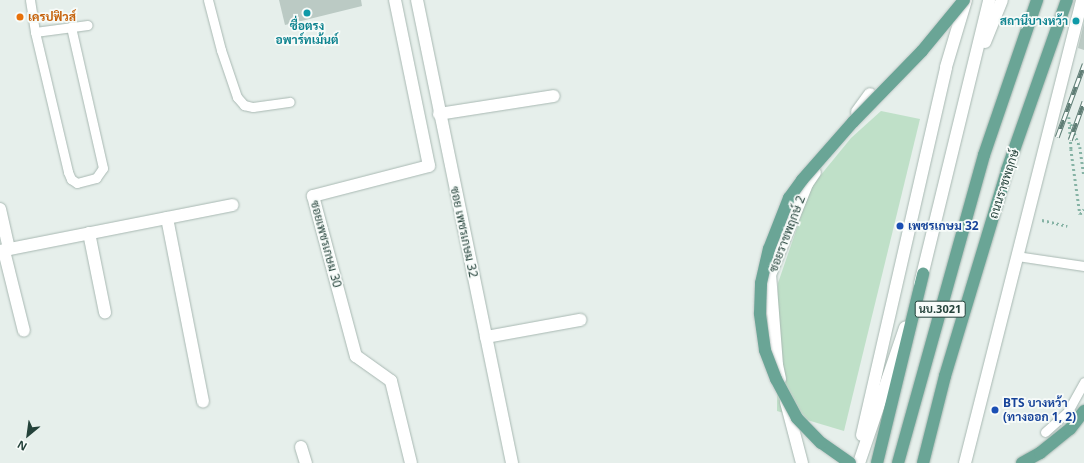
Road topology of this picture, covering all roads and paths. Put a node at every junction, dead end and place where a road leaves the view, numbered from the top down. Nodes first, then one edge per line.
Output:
1 (30, 0) edge
2 (208, 0) edge
3 (395, 0) edge
4 (417, 0) edge
5 (965, 0) edge
6 (989, 0) edge
7 (1002, 0) edge
8 (1037, 0) edge
9 (1067, 0) edge
10 (1082, 0) edge
11 (88, 25) dead end
12 (71, 27) junction
13 (35, 32) junction
14 (970, 80) junction
15 (870, 94) dead end
16 (554, 96) dead end
17 (290, 102) dead end
18 (439, 114) junction
19 (1084, 176) edge
20 (232, 205) dead end
21 (0, 209) edge
22 (1084, 209) edge
23 (167, 218) junction
24 (1039, 220) dead end
25 (1067, 226) dead end
26 (90, 233) junction
27 (4, 250) edge
28 (1017, 256) junction
29 (1084, 266) edge
30 (923, 274) junction
31 (105, 312) dead end
32 (580, 320) dead end
33 (24, 331) dead end
34 (486, 337) junction
35 (1084, 382) edge
36 (203, 402) dead end
37 (1084, 411) edge
38 (1045, 432) dead end
39 (301, 447) dead end
40 (306, 463) edge
41 (411, 463) edge
42 (512, 463) edge
43 (802, 463) edge
44 (850, 463) edge
45 (855, 463) edge
46 (859, 463) edge
47 (878, 463) edge
48 (898, 463) edge
49 (923, 463) edge
50 (965, 463) edge
51 (1022, 463) edge

1 - 13 lane
2 - 17 lane
3 - 41 street, ซอยเพชรเกษม 30
4 - 18 street, ซอย เพชรเกษม 32
5 - 44 main road, bridge
5 - 45 street
6 - 14 street
7 - 14 street
8 - 48 main road, นบ.3021
9 - 49 main road, ถนนราชพฤกษ์ / นบ.3021
10 - 28 street
11 - 12 lane
12 - 13 lane
12 - 13 lane
14 - 30 street
15 - 43 street, ซอยราชพฤกษ์ 2
16 - 18 street
18 - 34 street, ซอย เพชรเกษม 32
19 - 22 path
20 - 23 street
21 - 27 street
23 - 26 street
23 - 36 street
24 - 25 path
26 - 27 street
26 - 31 street
27 - 33 street
28 - 29 lane
28 - 50 street
30 - 46 street
30 - 47 main road
32 - 34 street
34 - 42 street, ซอย เพชรเกษม 32
35 - 38 lane
37 - 51 main road
39 - 40 street

